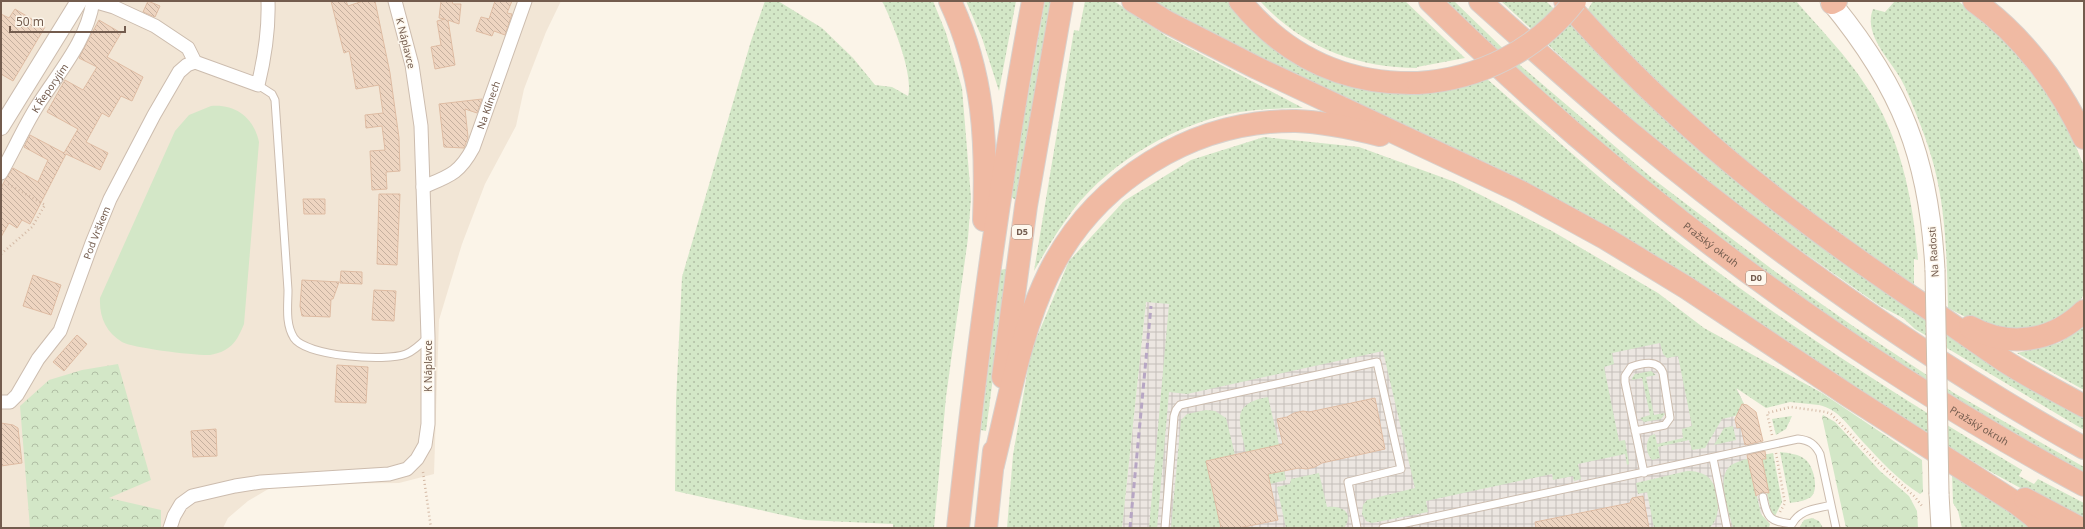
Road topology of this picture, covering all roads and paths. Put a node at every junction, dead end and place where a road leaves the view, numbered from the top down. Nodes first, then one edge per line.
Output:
1 (80, 1) edge
2 (93, 1) edge
3 (268, 1) edge
4 (395, 1) edge
5 (525, 1) edge
6 (950, 1) edge
7 (1033, 1) edge
8 (1062, 1) edge
9 (1133, 1) edge
10 (1240, 1) edge
11 (1430, 1) edge
12 (1480, 1) edge
13 (1558, 1) edge
14 (1565, 1) edge
15 (1575, 1) edge
16 (1974, 1) edge
17 (1833, 2) edge
18 (1593, 33) junction
19 (195, 62) junction
20 (258, 84) junction
21 (1, 127) edge
22 (2084, 138) edge
23 (1472, 169) junction
24 (4, 178) edge
25 (423, 187) junction
26 (1, 254) edge
27 (1916, 300) junction
28 (2084, 311) edge
29 (428, 337) junction
30 (980, 339) junction
31 (1, 402) edge
32 (2084, 406) edge
33 (1635, 431) junction
34 (1772, 436) dead end
35 (2084, 448) edge
36 (1776, 453) dead end
37 (1943, 456) junction
38 (1713, 458) junction
39 (417, 459) junction
40 (992, 465) junction
41 (1644, 473) junction
42 (2084, 485) edge
43 (1763, 497) dead end
44 (1831, 505) junction
45 (1926, 511) dead end
46 (1776, 522) junction
47 (1792, 526) edge
48 (170, 528) edge
49 (431, 528) edge
50 (958, 528) edge
51 (986, 528) edge
52 (1165, 528) edge
53 (1357, 528) edge
54 (1383, 528) edge
55 (1727, 528) edge
56 (1836, 528) edge
57 (1941, 528) edge
58 (2044, 528) edge
59 (2080, 528) edge

1 - 21 street, K Řeporyjím
2 - 19 street
2 - 24 street, K Řeporyjím
3 - 20 street
4 - 25 street, K Náplavce
5 - 25 street, Na Klínech
6 - 30 highway
7 - 30 highway
8 - 40 highway, D5
9 - 23 highway
10 - 15 highway, bridge
11 - 42 highway, Pražský okruh / D0
12 - 35 highway
13 - 18 highway
14 - 18 highway
16 - 22 highway
17 - 57 main road, Na Radosti, bridge
18 - 27 highway
19 - 20 street
19 - 31 street, Pod Vrškem
20 - 29 lane
23 - 37 highway
23 - 40 highway
24 - 26 path
25 - 29 street, K Náplavce
27 - 28 highway
27 - 32 highway
29 - 39 street, K Náplavce
30 - 50 highway
33 - 33 lane
33 - 41 lane
34 - 45 path
36 - 46 path
37 - 58 highway
37 - 59 highway
38 - 41 lane
38 - 44 lane
38 - 55 lane
39 - 48 street, K Náplavce
39 - 49 path
40 - 51 highway, D5
41 - 54 lane
43 - 46 lane
44 - 47 lane
44 - 56 lane
46 - 47 lane
52 - 53 lane

